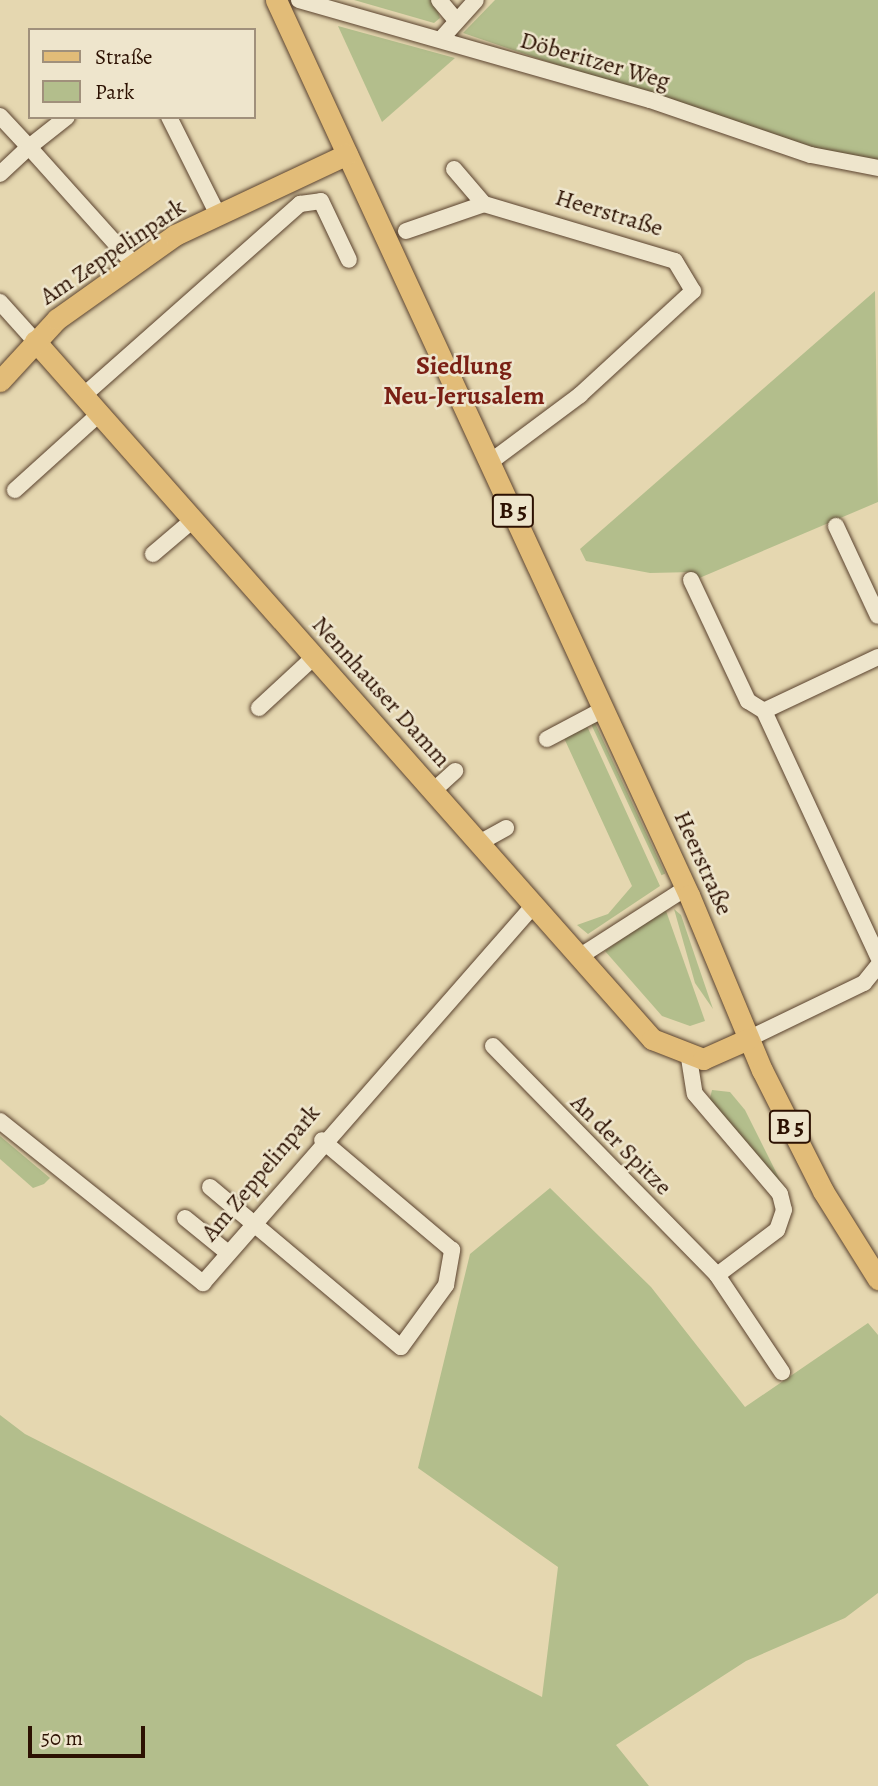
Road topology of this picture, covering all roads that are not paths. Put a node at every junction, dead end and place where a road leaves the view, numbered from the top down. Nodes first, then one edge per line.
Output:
1 (276, 0) edge
2 (299, 0) edge
3 (439, 0) edge
4 (476, 0) edge
5 (456, 20) junction
6 (441, 39) junction
7 (0, 116) edge
8 (64, 119) edge
9 (170, 119) edge
10 (29, 147) junction
11 (347, 154) junction
12 (878, 168) edge
13 (454, 169) dead end
14 (0, 174) edge
15 (484, 204) junction
16 (218, 215) junction
17 (406, 231) dead end
18 (349, 260) dead end
19 (135, 265) junction
20 (0, 302) edge
21 (35, 341) junction
22 (0, 381) edge
23 (83, 396) junction
24 (99, 414) junction
25 (490, 462) junction
26 (15, 490) dead end
27 (193, 520) junction
28 (836, 526) dead end
29 (153, 554) dead end
30 (691, 580) dead end
31 (878, 616) edge
32 (314, 657) junction
33 (878, 657) edge
34 (259, 708) dead end
35 (604, 709) junction
36 (764, 711) junction
37 (547, 739) dead end
38 (456, 771) dead end
39 (433, 791) junction
40 (506, 828) dead end
41 (479, 843) junction
42 (686, 888) junction
43 (534, 905) junction
44 (579, 957) junction
45 (878, 957) edge
46 (878, 966) edge
47 (748, 1039) junction
48 (493, 1046) dead end
49 (689, 1058) junction
50 (0, 1121) edge
51 (322, 1140) junction
52 (210, 1187) dead end
53 (185, 1218) dead end
54 (253, 1224) junction
55 (228, 1253) junction
56 (717, 1275) junction
57 (878, 1279) edge
58 (782, 1373) dead end

1 - 11 main road, Heerstraße / B 5
2 - 6 street, Döberitzer Weg
3 - 5 street
4 - 5 street
5 - 6 street
6 - 12 street, Döberitzer Weg
7 - 10 street
8 - 10 street
9 - 16 street
10 - 14 street
10 - 19 street
11 - 16 main road, Am Zeppelinpark
11 - 25 main road, Heerstraße / B 5
13 - 15 street
15 - 17 street
15 - 25 street, Heerstraße
16 - 19 main road, Am Zeppelinpark
18 - 23 street
19 - 21 main road, Am Zeppelinpark
20 - 21 street, Nennhauser Damm
21 - 22 main road, Am Zeppelinpark
21 - 23 main road, Nennhauser Damm
23 - 24 main road, Nennhauser Damm
24 - 26 street
24 - 27 main road, Nennhauser Damm
25 - 35 main road, Heerstraße / B 5
27 - 29 street
27 - 32 main road, Nennhauser Damm
28 - 31 street
30 - 36 street
32 - 34 street
32 - 39 main road, Nennhauser Damm
33 - 36 street
35 - 37 street
35 - 42 main road, Heerstraße / B 5
36 - 45 street
38 - 39 street
39 - 41 main road, Nennhauser Damm
40 - 41 street
41 - 43 main road, Nennhauser Damm
42 - 44 street
42 - 47 main road, Heerstraße / B 5
43 - 44 main road, Nennhauser Damm
43 - 51 street, Am Zeppelinpark
44 - 49 main road, Nennhauser Damm
46 - 47 street
47 - 49 main road
47 - 57 main road, Heerstraße / B 5
48 - 56 street, An der Spitze
49 - 56 street
50 - 55 street, Am Zeppelinpark
51 - 54 street, Am Zeppelinpark
51 - 54 street
52 - 54 street
53 - 55 street
54 - 55 street, Am Zeppelinpark
56 - 58 street, An der Spitze

